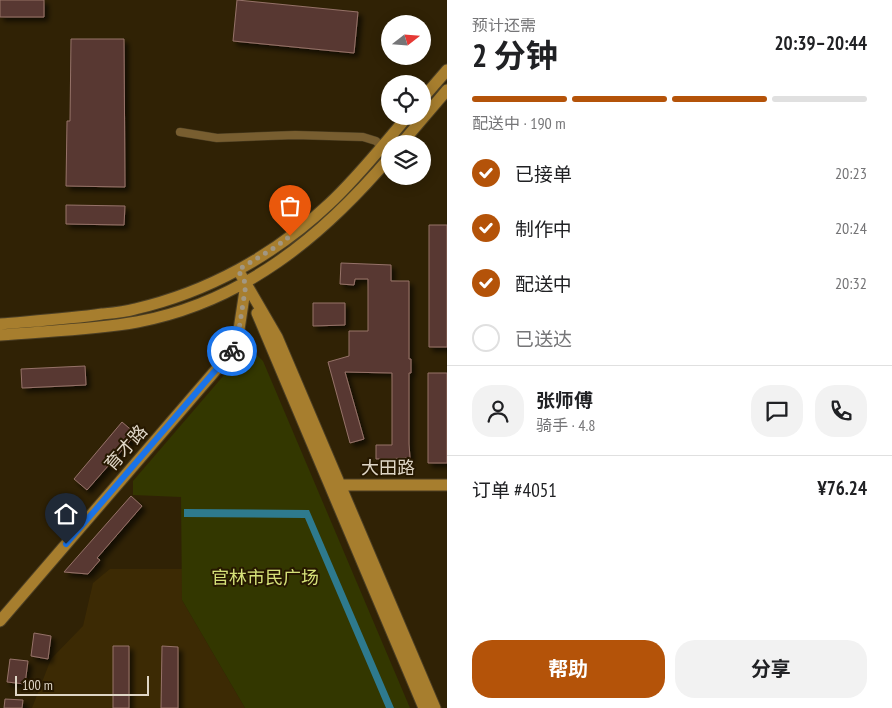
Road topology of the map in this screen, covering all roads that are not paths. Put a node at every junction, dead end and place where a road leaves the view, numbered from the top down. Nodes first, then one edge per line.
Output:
1 (447, 70) edge
2 (431, 89) edge
3 (447, 90) edge
4 (400, 125) edge
5 (180, 132) dead end
6 (392, 135) edge
7 (409, 135) edge
8 (381, 146) edge
9 (381, 148) edge
10 (381, 167) edge
11 (238, 270) junction
12 (246, 284) junction
13 (0, 324) edge
14 (0, 335) edge
15 (447, 485) edge
16 (336, 487) junction
17 (0, 621) edge
18 (424, 708) edge
19 (435, 708) edge

1 - 2 main road
3 - 7 main road
4 - 6 main road
5 - 8 street
9 - 11 main road
10 - 12 main road
11 - 12 main road
11 - 13 main road
12 - 14 main road
12 - 16 main road
12 - 17 main road, 育才路
15 - 16 main road, 大田路
16 - 18 main road
16 - 19 main road

